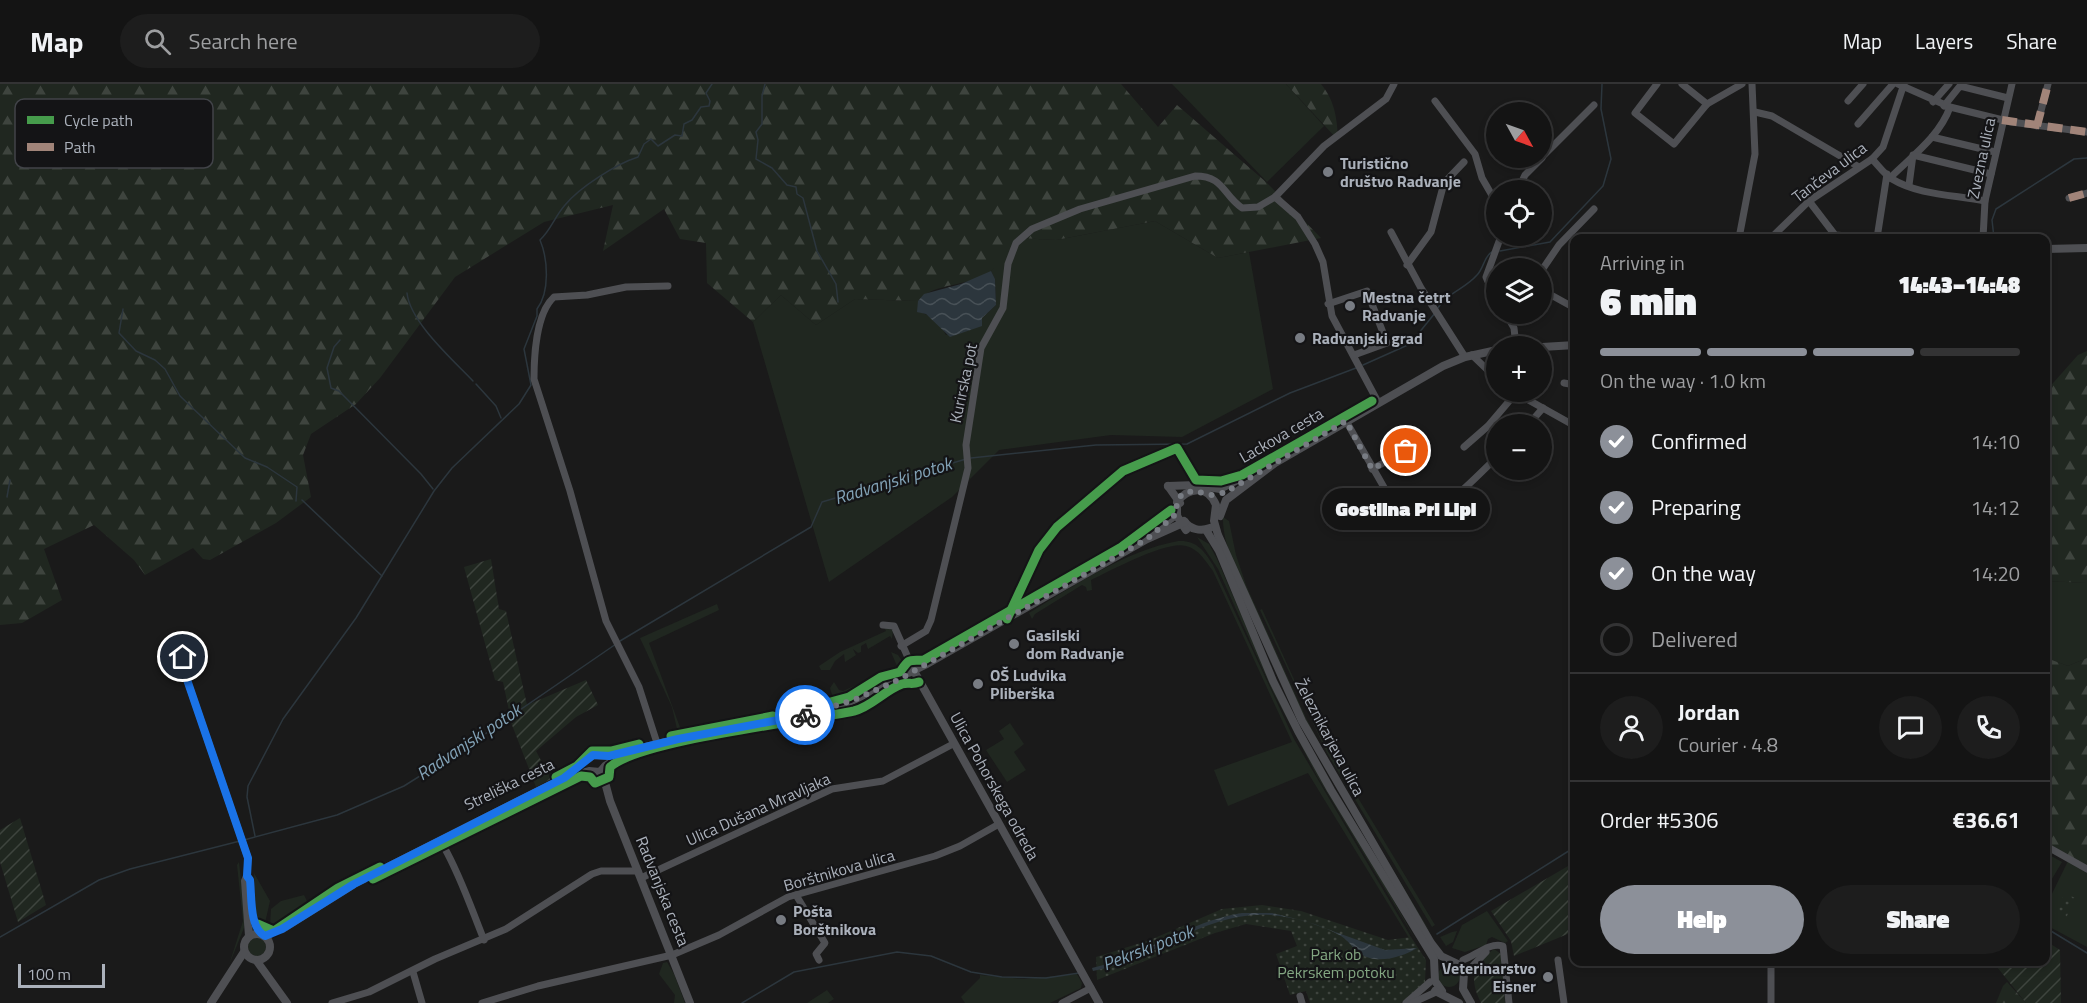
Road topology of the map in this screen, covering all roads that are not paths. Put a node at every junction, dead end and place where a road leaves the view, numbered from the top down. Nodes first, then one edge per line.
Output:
1 (1394, 84) edge
2 (1657, 84) edge
3 (1682, 84) edge
4 (1742, 84) edge
5 (1752, 84) edge
6 (1863, 84) edge
7 (1893, 84) edge
8 (1949, 84) edge
9 (2012, 84) edge
10 (2048, 84) edge
11 (1901, 85) edge
12 (2008, 98) junction
13 (1435, 101) dead end
14 (1848, 101) dead end
15 (1933, 102) junction
16 (1594, 105) dead end
17 (1707, 105) junction
18 (1947, 107) junction
19 (1755, 112) junction
20 (2002, 120) junction
21 (1858, 124) dead end
22 (2037, 126) junction
23 (2087, 132) edge
24 (1932, 137) junction
25 (1552, 147) edge
26 (1995, 152) junction
27 (1913, 155) junction
28 (1872, 159) junction
29 (1464, 162) dead end
30 (1859, 167) junction
31 (1532, 168) edge
32 (1990, 174) junction
33 (1888, 176) junction
34 (1523, 180) edge
35 (1486, 185) edge
36 (1909, 185) junction
37 (2087, 193) edge
38 (1275, 198) junction
39 (2069, 198) dead end
40 (1809, 201) junction
41 (1985, 201) junction
42 (1594, 209) dead end
43 (1391, 232) dead end
44 (1740, 234) edge
45 (1775, 234) edge
46 (1834, 234) edge
47 (1876, 234) edge
48 (1983, 234) edge
49 (2087, 248) edge
50 (2050, 249) edge
51 (1550, 258) edge
52 (1407, 265) junction
53 (668, 286) dead end
54 (1552, 296) edge
55 (1328, 304) junction
56 (1570, 306) edge
57 (1570, 345) edge
58 (1552, 346) edge
59 (1486, 352) edge
60 (1354, 355) junction
61 (1469, 356) junction
62 (1486, 370) edge
63 (1564, 382) dead end
64 (1570, 384) edge
65 (1378, 402) junction
66 (1507, 402) edge
67 (1532, 402) edge
68 (1543, 408) junction
69 (1538, 414) edge
70 (1346, 421) junction
71 (1570, 423) edge
72 (1464, 447) dead end
73 (1413, 462) dead end
74 (1275, 463) junction
75 (1486, 468) edge
76 (1372, 469) junction
77 (1262, 472) junction
78 (1192, 487) junction
79 (1209, 492) junction
80 (1220, 505) junction
81 (1180, 514) junction
82 (1217, 522) junction
83 (1204, 532) junction
84 (1147, 539) junction
85 (1226, 560) junction
86 (1007, 619) junction
87 (883, 625) dead end
88 (901, 646) junction
89 (183, 657) dead end
90 (914, 671) junction
91 (657, 743) junction
92 (953, 744) junction
93 (625, 753) junction
94 (599, 756) junction
95 (596, 769) junction
96 (999, 824) junction
97 (444, 847) dead end
98 (2050, 848) edge
99 (2087, 869) edge
100 (640, 874) junction
101 (247, 876) junction
102 (796, 895) junction
103 (304, 916) junction
104 (263, 935) junction
105 (249, 936) junction
106 (484, 940) junction
107 (1427, 941) junction
108 (1492, 946) junction
109 (268, 951) junction
110 (244, 952) junction
111 (672, 955) junction
112 (1445, 958) junction
113 (254, 960) junction
114 (819, 960) dead end
115 (1558, 960) dead end
116 (1460, 961) junction
117 (1434, 965) junction
118 (1771, 966) edge
119 (1468, 971) junction
120 (413, 972) junction
121 (1430, 982) junction
122 (1465, 985) junction
123 (1092, 988) junction
124 (221, 990) junction
125 (1439, 991) junction
126 (280, 992) junction
127 (1455, 998) edge
128 (211, 1003) edge
129 (287, 1003) edge
130 (332, 1003) edge
131 (422, 1003) edge
132 (482, 1003) edge
133 (690, 1003) edge
134 (1062, 1003) edge
135 (1100, 1003) edge
136 (1406, 1003) edge
137 (1412, 1003) edge
138 (1464, 1003) edge
139 (1473, 1003) edge
140 (1509, 1003) edge
141 (1564, 1003) edge
142 (1771, 1003) edge

1 - 38 street
2 - 17 street
3 - 17 street
4 - 17 street
5 - 19 street
6 - 14 street
7 - 21 street
8 - 15 street
9 - 12 street, Zvezna ulica
10 - 22 street
11 - 15 street
11 - 28 street, Tančeva ulica
12 - 18 street
12 - 20 street, Zvezna ulica
13 - 35 street
15 - 18 street
16 - 25 street
18 - 20 street
18 - 24 street
19 - 30 street
19 - 44 street
20 - 22 street
20 - 26 street, Zvezna ulica
22 - 23 street
24 - 26 street
24 - 27 street
26 - 32 street, Zvezna ulica
27 - 32 street
27 - 33 street
27 - 36 street
28 - 30 street, Tančeva ulica
28 - 33 street
29 - 52 street
30 - 40 street, Tančeva ulica
31 - 34 street
32 - 41 street, Zvezna ulica
33 - 36 street
33 - 47 street
36 - 41 street
37 - 39 street
38 - 55 street
38 - 88 street, Kurirska pot
40 - 45 street, Tančeva ulica
40 - 46 street
41 - 48 street, Zvezna ulica
42 - 51 street
43 - 52 street
49 - 50 street
52 - 61 street
53 - 91 street
54 - 56 street
55 - 60 street
55 - 60 street
57 - 58 street
59 - 61 street, Lackova cesta
60 - 65 street
61 - 62 street
61 - 65 street, Lackova cesta
63 - 64 street
65 - 70 street, Lackova cesta
66 - 72 street
67 - 68 street
68 - 69 street
68 - 71 street
70 - 74 street, Lackova cesta
70 - 76 street
73 - 76 street
74 - 77 street, Lackova cesta
74 - 79 street
75 - 76 street
77 - 79 street
77 - 80 street
78 - 79 street
78 - 81 street
78 - 81 street
78 - 86 street
79 - 80 street
80 - 82 street
81 - 83 street
81 - 84 street
81 - 84 street
82 - 83 street
82 - 85 street
83 - 85 street
84 - 86 street
85 - 107 street, Železnikarjeva ulica
85 - 107 street, Železnikarjeva ulica
86 - 90 street
87 - 88 street, Ulica Pohorskega odreda
88 - 90 street, Ulica Pohorskega odreda
89 - 101 street
90 - 91 street, Streliška cesta
90 - 92 street, Ulica Pohorskega odreda
91 - 93 street, Streliška cesta
92 - 96 street, Ulica Pohorskega odreda
92 - 100 street, Ulica Dušana Mravljaka
93 - 94 street, Streliška cesta
93 - 95 street, Streliška cesta
94 - 95 street
94 - 95 street, Streliška cesta
95 - 100 street, Radvanjska cesta
95 - 103 street, Streliška cesta
96 - 102 street, Borštnikova ulica
96 - 123 street, Ulica Pohorskega odreda
97 - 106 street
98 - 99 street
100 - 106 street
100 - 111 street, Radvanjska cesta
101 - 104 street
101 - 105 street
102 - 111 street, Borštnikova ulica
102 - 114 street
103 - 104 street
103 - 109 street
104 - 105 street
104 - 109 street
105 - 110 street
106 - 120 street
107 - 112 street
107 - 116 street
107 - 117 street
108 - 116 street
108 - 119 street
108 - 140 street
109 - 113 street
109 - 126 street
110 - 113 street
110 - 124 street
111 - 132 street, Borštnikova ulica
111 - 133 street, Radvanjska cesta
112 - 116 street
112 - 117 street
113 - 124 street
113 - 126 street
115 - 141 street
116 - 119 street
116 - 122 street
117 - 121 street
117 - 125 street
118 - 142 street
119 - 122 street
120 - 130 street
120 - 131 street
121 - 125 street
121 - 136 street
122 - 127 street
122 - 139 street
123 - 134 street
123 - 135 street
124 - 128 street
125 - 127 street
125 - 137 street
126 - 129 street
127 - 138 street

